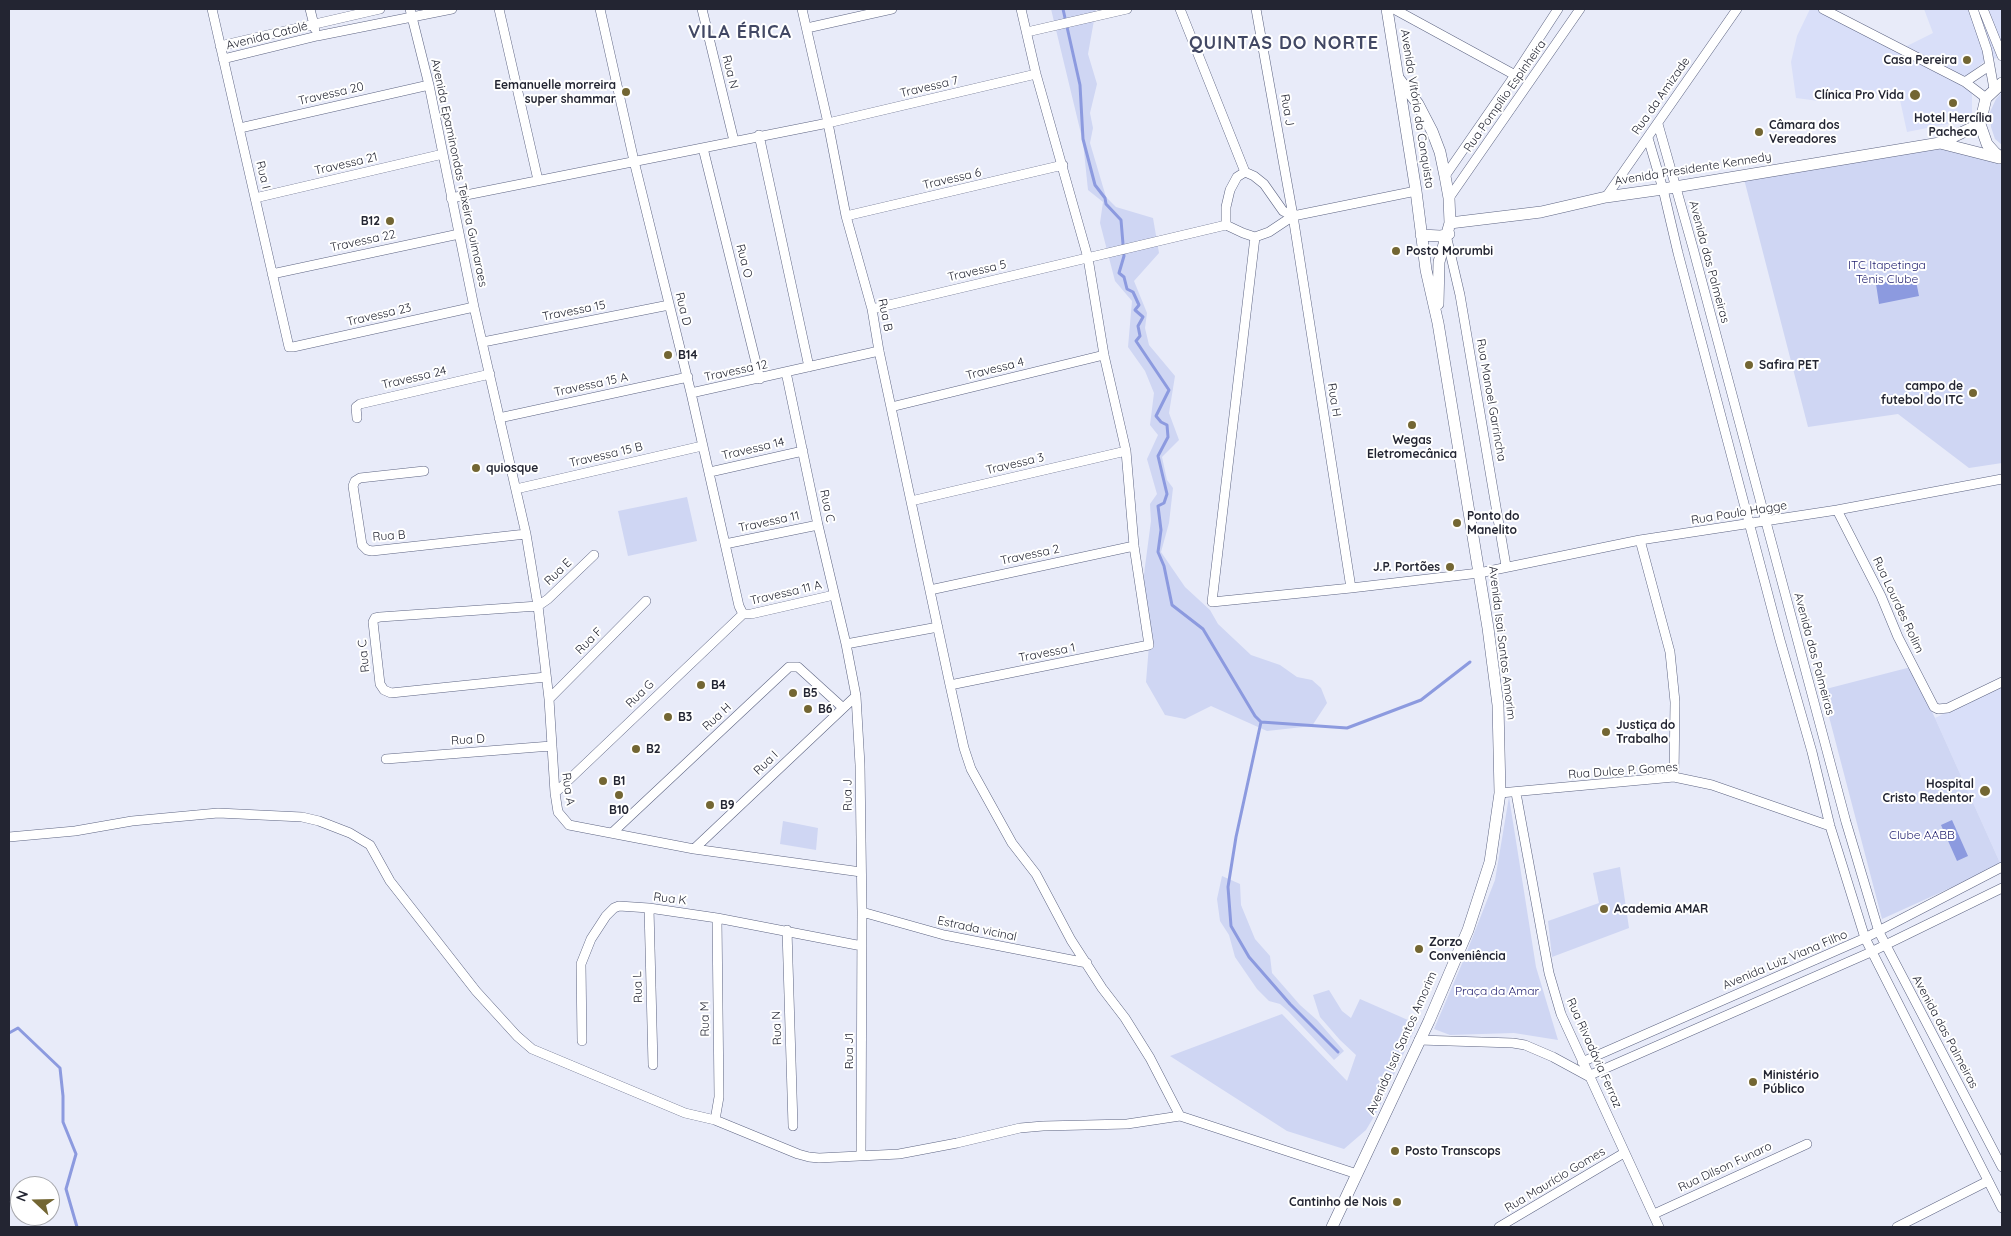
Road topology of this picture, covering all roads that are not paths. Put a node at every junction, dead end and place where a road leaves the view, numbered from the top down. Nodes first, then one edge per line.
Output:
1 (212, 9) edge
2 (310, 9) edge
3 (380, 9) edge
4 (452, 9) edge
5 (498, 9) edge
6 (600, 9) edge
7 (702, 9) edge
8 (802, 9) edge
9 (892, 9) edge
10 (1021, 9) edge
11 (1127, 9) edge
12 (1180, 9) edge
13 (1256, 9) edge
14 (1387, 9) edge
15 (1394, 9) edge
16 (1557, 9) edge
17 (1580, 9) edge
18 (1737, 9) edge
19 (1823, 9) edge
20 (1973, 9) edge
21 (1983, 9) edge
22 (411, 12) edge
23 (314, 24) junction
24 (807, 28) junction
25 (1026, 32) junction
26 (317, 36) junction
27 (2002, 39) edge
28 (220, 46) junction
29 (2000, 52) edge
30 (223, 59) junction
31 (1989, 66) junction
32 (1036, 74) junction
33 (1515, 75) junction
34 (1399, 79) junction
35 (1965, 82) junction
36 (429, 85) junction
37 (1994, 90) edge
38 (828, 123) junction
39 (1658, 124) junction
40 (1980, 124) junction
41 (240, 128) junction
42 (759, 136) junction
43 (1648, 138) junction
44 (734, 141) junction
45 (1940, 143) junction
46 (703, 148) junction
47 (443, 154) junction
48 (2002, 158) edge
49 (634, 161) junction
50 (1063, 165) junction
51 (1244, 172) junction
52 (1445, 176) junction
53 (538, 180) junction
54 (1676, 187) junction
55 (1663, 189) junction
56 (1416, 191) junction
57 (1606, 197) junction
58 (255, 198) junction
59 (451, 198) junction
60 (1449, 198) junction
61 (1418, 215) joint
62 (846, 216) junction
63 (1294, 216) junction
64 (1226, 225) junction
65 (1449, 232) junction
66 (459, 234) junction
67 (1420, 235) junction
68 (1255, 237) junction
69 (1088, 258) junction
70 (272, 274) junction
71 (669, 305) junction
72 (474, 307) junction
73 (872, 309) junction
74 (1438, 324) junction
75 (483, 342) junction
76 (290, 347) joint
77 (879, 351) junction
78 (1104, 355) junction
79 (809, 367) junction
80 (786, 372) junction
81 (490, 374) junction
82 (688, 377) junction
83 (760, 379) junction
84 (691, 393) junction
85 (891, 407) junction
86 (357, 418) dead end
87 (499, 418) junction
88 (702, 446) junction
89 (803, 451) junction
90 (1126, 451) junction
91 (424, 472) dead end
92 (710, 472) junction
93 (2002, 479) edge
94 (516, 489) junction
95 (911, 501) junction
96 (1837, 510) junction
97 (1765, 521) junction
98 (1750, 524) junction
99 (818, 525) junction
100 (526, 534) junction
101 (1640, 540) junction
102 (725, 544) junction
103 (1134, 546) junction
104 (594, 555) dead end
105 (1506, 566) junction
106 (1479, 573) junction
107 (1351, 588) junction
108 (930, 590) junction
109 (834, 595) junction
110 (646, 601) dead end
111 (538, 606) junction
112 (743, 614) junction
113 (938, 627) junction
114 (846, 644) junction
115 (546, 677) junction
116 (2002, 682) edge
117 (950, 685) junction
118 (856, 696) junction
119 (549, 700) junction
120 (842, 707) junction
121 (551, 746) junction
122 (386, 759) dead end
123 (1674, 778) junction
124 (555, 793) junction
125 (1500, 793) junction
126 (1516, 793) junction
127 (1830, 826) junction
128 (613, 832) junction
129 (9, 837) edge
130 (694, 849) junction
131 (2002, 867) edge
132 (861, 872) junction
133 (2002, 888) edge
134 (649, 908) junction
135 (862, 912) junction
136 (717, 918) junction
137 (787, 930) junction
138 (1879, 932) junction
139 (1865, 938) junction
140 (1884, 944) junction
141 (862, 946) junction
142 (1871, 952) junction
143 (1087, 963) junction
144 (1932, 1035) junction
145 (1419, 1040) junction
146 (582, 1041) dead end
147 (1918, 1042) junction
148 (653, 1065) dead end
149 (1581, 1066) junction
150 (1588, 1076) junction
151 (1180, 1116) junction
152 (715, 1120) junction
153 (793, 1126) dead end
154 (1807, 1144) dead end
155 (1624, 1153) junction
156 (861, 1156) junction
157 (2002, 1168) edge
158 (1357, 1174) junction
159 (1988, 1181) junction
160 (2002, 1208) edge
161 (1654, 1214) junction
162 (1332, 1227) edge
163 (1499, 1227) edge
164 (1659, 1227) edge
165 (1897, 1227) edge

1 - 28 street, Rua I
2 - 23 street
3 - 23 street, Avenida Catolé
4 - 22 street, Avenida Catolé
5 - 53 street
6 - 49 street, Rua D
7 - 44 street, Rua N
8 - 24 street, Rua B
9 - 24 street
10 - 25 street
11 - 25 street
12 - 51 street
13 - 63 street, Rua J
14 - 34 main road, Avenida Vitória da Conquista
15 - 33 street
16 - 33 street, Rua Pompílio Espinheira
17 - 60 street, Rua Pompílio Espinheira
18 - 39 street, Rua da Amizade
19 - 35 street
20 - 31 street
21 - 29 street
22 - 26 street, Avenida Catolé
22 - 36 street, Avenida Epaminondas Teixeira Guimaraes
23 - 26 street, Avenida Catolé
23 - 28 street, Avenida Catolé
24 - 38 street, Rua B
25 - 32 street
26 - 30 street, Avenida Catolé
27 - 29 street
28 - 30 street, Rua I
30 - 41 street, Rua I
31 - 35 street
31 - 37 street
32 - 38 street, Travessa 7
32 - 50 street
33 - 52 street, Rua Pompílio Espinheira
34 - 52 main road
34 - 56 main road, Avenida Vitória da Conquista
35 - 37 street
36 - 41 street, Travessa 20
36 - 47 street, Avenida Epaminondas Teixeira Guimaraes
37 - 40 main road
38 - 42 street, Travessa 7
38 - 62 street, Rua B
39 - 43 street, Rua da Amizade
39 - 54 street, Avenida das Palmeiras
40 - 45 main road, Avenida Presidente Kennedy
40 - 48 main road
41 - 58 street, Rua I
42 - 44 street, Travessa 7
42 - 79 street
43 - 55 street, Avenida das Palmeiras
43 - 57 street, Rua da Amizade
44 - 46 street, Travessa 7
45 - 48 main road, Avenida Presidente Kennedy
45 - 54 main road, Avenida Presidente Kennedy
46 - 49 street, Travessa 7
46 - 83 street, Rua O
47 - 58 street, Travessa 21
47 - 59 street, Avenida Epaminondas Teixeira Guimaraes
49 - 53 street, Travessa 7
49 - 71 street, Rua D
50 - 62 street, Travessa 6
50 - 69 street
51 - 63 street
51 - 64 street
52 - 60 main road
53 - 59 street, Travessa 7
54 - 55 main road, Avenida Presidente Kennedy
54 - 97 street, Avenida das Palmeiras
55 - 57 main road, Avenida Presidente Kennedy
55 - 98 street, Avenida das Palmeiras
56 - 61 main road, Avenida Vitória da Conquista
56 - 63 street
57 - 65 main road, Avenida Presidente Kennedy
58 - 70 street, Rua I
59 - 66 street, Avenida Epaminondas Teixeira Guimaraes
60 - 65 main road
61 - 67 main road, Avenida Isai Santos Amorim
62 - 73 street, Rua B
63 - 68 street
63 - 107 street, Rua H
64 - 68 street
64 - 69 street, Travessa 5
65 - 67 main road, Avenida Presidente Kennedy
65 - 74 main road
65 - 105 street, Rua Manoel Garrincha
66 - 70 street, Travessa 22
66 - 72 street, Avenida Epaminondas Teixeira Guimaraes
67 - 74 main road, Avenida Isai Santos Amorim
68 - 107 street
69 - 73 street, Travessa 5
69 - 78 street
70 - 76 street, Rua I
71 - 75 street, Travessa 15
71 - 82 street, Rua D
72 - 75 street, Avenida Epaminondas Teixeira Guimaraes
72 - 76 street, Travessa 23
73 - 77 street, Rua B
74 - 106 main road, Avenida Isai Santos Amorim
75 - 81 street, Avenida Epaminondas Teixeira Guimaraes
77 - 79 street, Travessa 12
77 - 85 street, Rua B
78 - 85 street, Travessa 4
78 - 90 street
79 - 80 street, Travessa 12
80 - 83 street, Travessa 12
80 - 89 street, Rua C
81 - 86 street, Travessa 24
81 - 87 street, Avenida Epaminondas Teixeira Guimaraes
82 - 84 street, Rua D
82 - 87 street, Travessa 15 A
83 - 84 street, Travessa 12
84 - 88 street, Rua D
85 - 95 street, Rua B
87 - 94 street, Rua A
88 - 92 street, Rua D
88 - 94 street, Travessa 15 B
89 - 92 street, Travessa 14
89 - 99 street, Rua C
90 - 95 street, Travessa 3
90 - 103 street
91 - 100 street, Rua B
92 - 102 street, Rua D
93 - 96 street, Rua Paulo Hagge
94 - 100 street, Rua A
95 - 108 street, Rua B
96 - 97 street, Rua Paulo Hagge
96 - 116 street, Rua Lourdes Rolim
97 - 98 street, Rua Paulo Hagge
97 - 138 street, Avenida das Palmeiras
98 - 101 street, Rua Paulo Hagge
98 - 127 street, Avenida das Palmeiras
99 - 102 street, Travessa 11
99 - 109 street, Rua C
100 - 111 street, Rua A
101 - 105 street, Rua Paulo Hagge
101 - 123 street
102 - 112 street, Rua D
103 - 108 street, Travessa 2
103 - 117 street, Travessa 1
104 - 111 street, Rua E
105 - 106 street, Rua Paulo Hagge
106 - 107 street
106 - 125 main road, Avenida Isai Santos Amorim
108 - 113 street, Rua B
109 - 112 street, Travessa 11 A
109 - 114 street, Rua C
110 - 119 street, Rua F
111 - 115 street, Rua A
111 - 115 street, Rua C
112 - 124 street, Rua G
113 - 114 street
113 - 117 street, Rua B
114 - 118 street, Rua J
115 - 119 street, Rua A
117 - 143 street, Rua B
118 - 120 street, Rua I
118 - 132 street, Rua J
119 - 121 street, Rua A
120 - 128 street, Rua H
120 - 130 street, Rua I
121 - 122 street, Rua D
121 - 124 street, Rua A
123 - 126 street, Rua Dulce P. Gomes
123 - 127 street, Rua Dulce P. Gomes
124 - 128 street, Rua A
125 - 126 street, Rua Dulce P. Gomes
125 - 145 main road, Avenida Isai Santos Amorim
126 - 149 street, Rua Rivadávia Ferraz
127 - 139 street, Avenida das Palmeiras
128 - 130 street, Rua A
129 - 152 street
130 - 132 street, Rua A
131 - 138 street, Avenida Luiz Viana Filho
132 - 135 street, Rua J
133 - 140 street
134 - 136 street, Rua K
134 - 146 street, Rua K
134 - 148 street, Rua L
135 - 141 street, Rua J
135 - 143 street, Estrada vicinal
136 - 137 street, Rua K
136 - 152 street, Rua M
137 - 141 street, Rua K
137 - 153 street, Rua N
138 - 139 street, Avenida Luiz Viana Filho
138 - 140 street, Avenida das Palmeiras
139 - 142 street, Avenida das Palmeiras
139 - 149 street, Avenida Luiz Viana Filho
140 - 142 street
140 - 144 street, Avenida das Palmeiras
141 - 156 street, Rua J1
142 - 147 street, Avenida das Palmeiras
142 - 150 street
143 - 151 street, Rua B
144 - 147 street
144 - 157 street, Avenida das Palmeiras
145 - 149 street
145 - 158 main road, Avenida Isai Santos Amorim
147 - 159 street, Avenida das Palmeiras
149 - 150 street
150 - 155 street, Rua Rivadávia Ferraz
151 - 156 street
151 - 158 street
152 - 156 street
154 - 161 street, Rua Dilson Funaro
155 - 161 street, Rua Rivadávia Ferraz
155 - 163 street, Rua Maurício Gomes
158 - 162 main road, Avenida Isai Santos Amorim
159 - 160 street, Avenida das Palmeiras
159 - 165 street
161 - 164 street, Rua Rivadávia Ferraz

